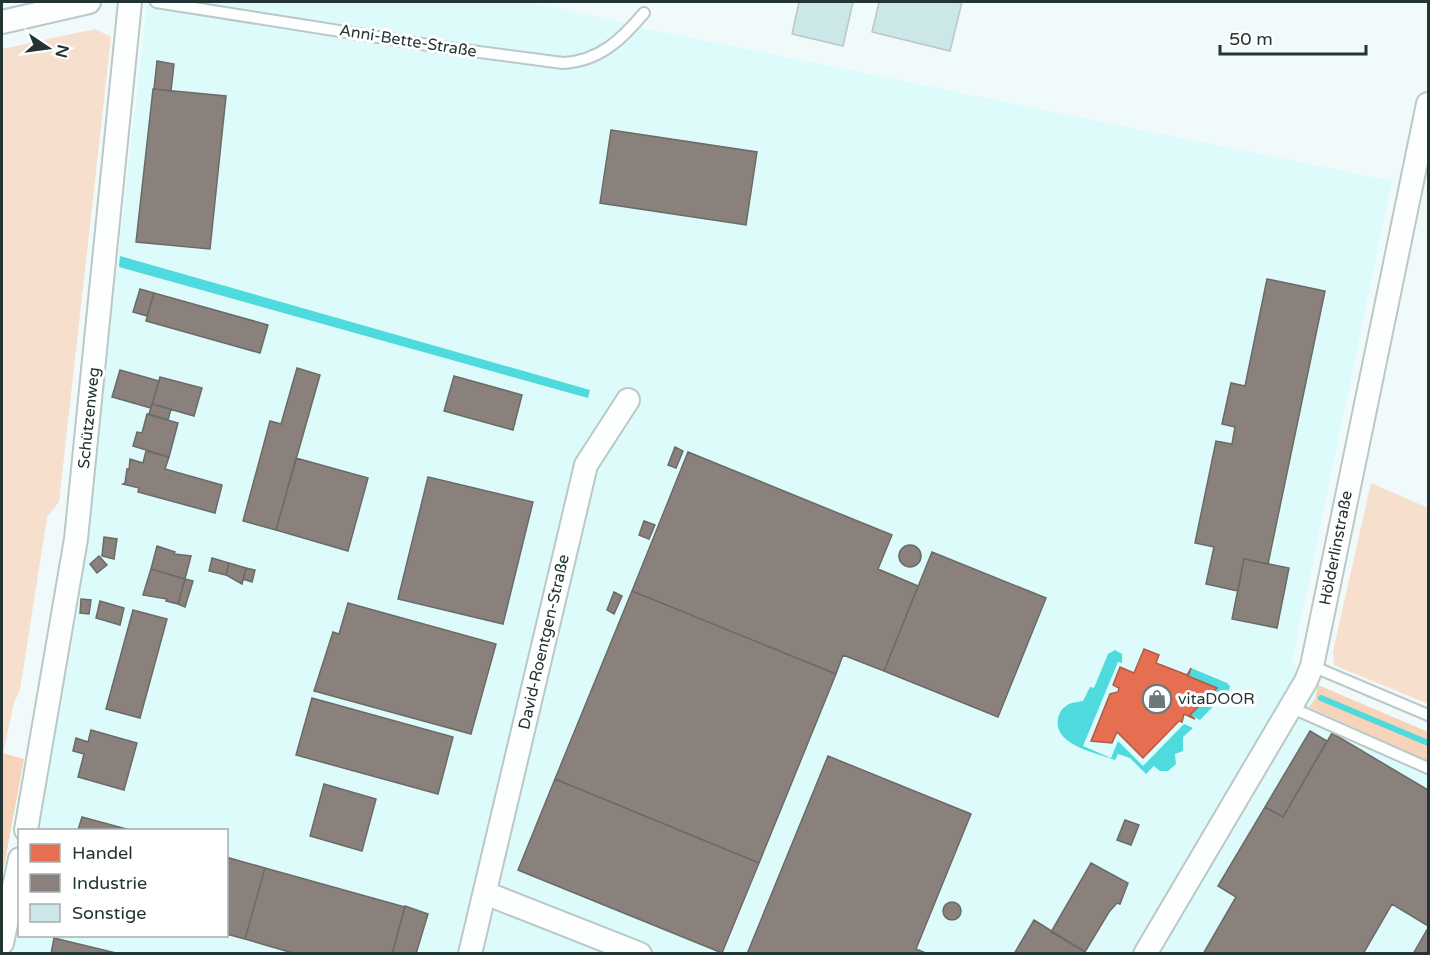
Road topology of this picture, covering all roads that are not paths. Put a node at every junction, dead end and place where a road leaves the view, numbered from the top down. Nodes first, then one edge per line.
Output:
1 (89, 2) edge
2 (130, 2) edge
3 (156, 2) edge
4 (644, 13) dead end
5 (2, 22) edge
6 (1428, 104) edge
7 (628, 400) dead end
8 (1312, 666) junction
9 (1290, 706) junction
10 (1428, 715) edge
11 (1428, 768) edge
12 (26, 829) edge
13 (18, 868) edge
14 (485, 893) junction
15 (2, 943) edge
16 (470, 954) edge
17 (640, 954) edge
18 (1145, 954) edge

1 - 5 street
2 - 12 street, Schützenweg
3 - 4 lane, Anni-Bette-Straße
6 - 8 street, Hölderlinstraße
7 - 14 street, David-Roentgen-Straße
8 - 9 street, Hölderlinstraße
8 - 10 lane
9 - 11 lane
9 - 18 street, Hölderlinstraße
13 - 15 street
14 - 16 street, David-Roentgen-Straße
14 - 17 street

